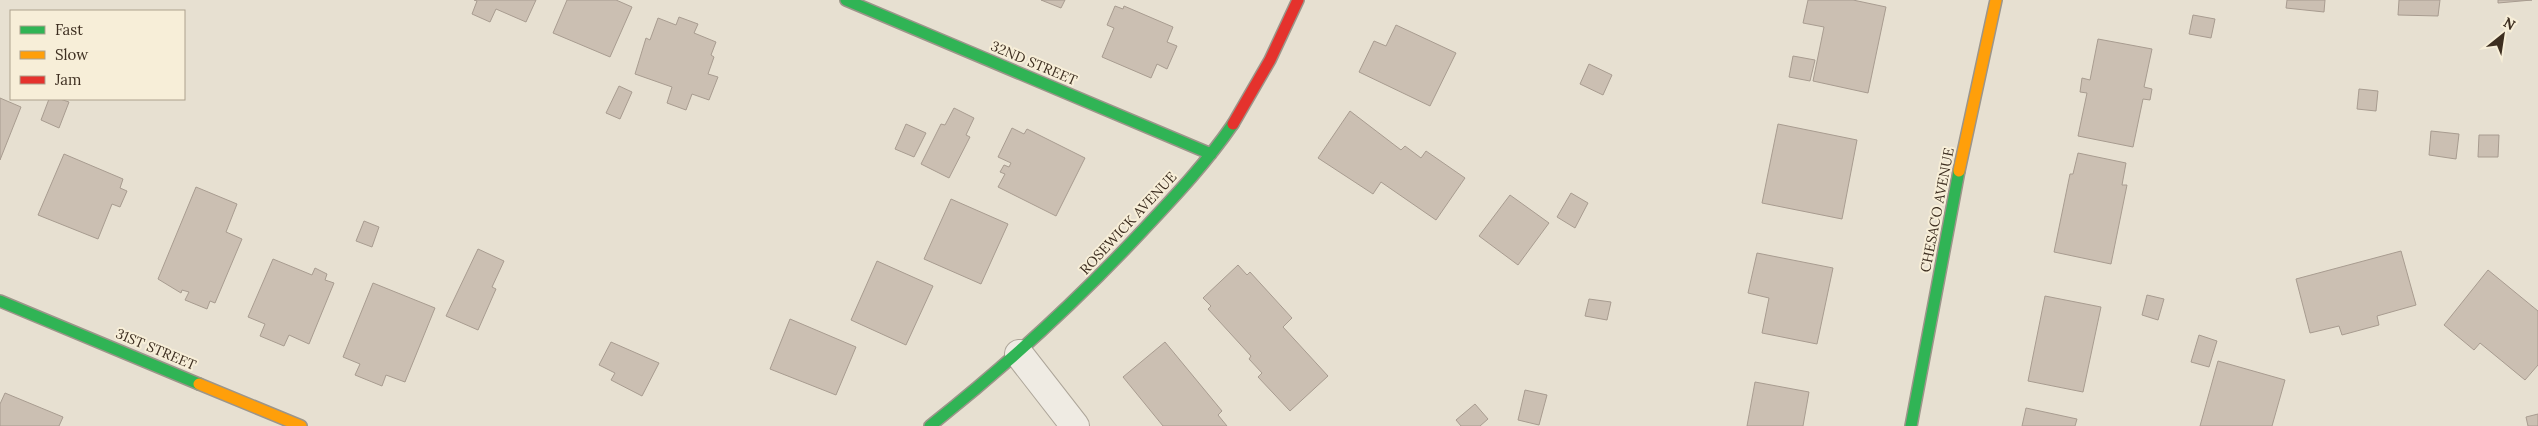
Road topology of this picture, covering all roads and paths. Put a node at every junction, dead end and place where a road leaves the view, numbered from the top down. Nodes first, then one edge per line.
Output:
1 (846, 0) edge
2 (1298, 0) edge
3 (1996, 0) edge
4 (1211, 154) junction
5 (0, 300) edge
6 (1018, 354) junction
7 (301, 426) edge
8 (930, 426) edge
9 (1075, 426) edge
10 (1911, 426) edge

1 - 4 street, 32ND STREET
2 - 4 street, ROSEWICK AVENUE
3 - 10 street, CHESACO AVENUE
4 - 6 street, ROSEWICK AVENUE
5 - 7 street, 31ST STREET
6 - 8 street, ROSEWICK AVENUE
6 - 9 street

